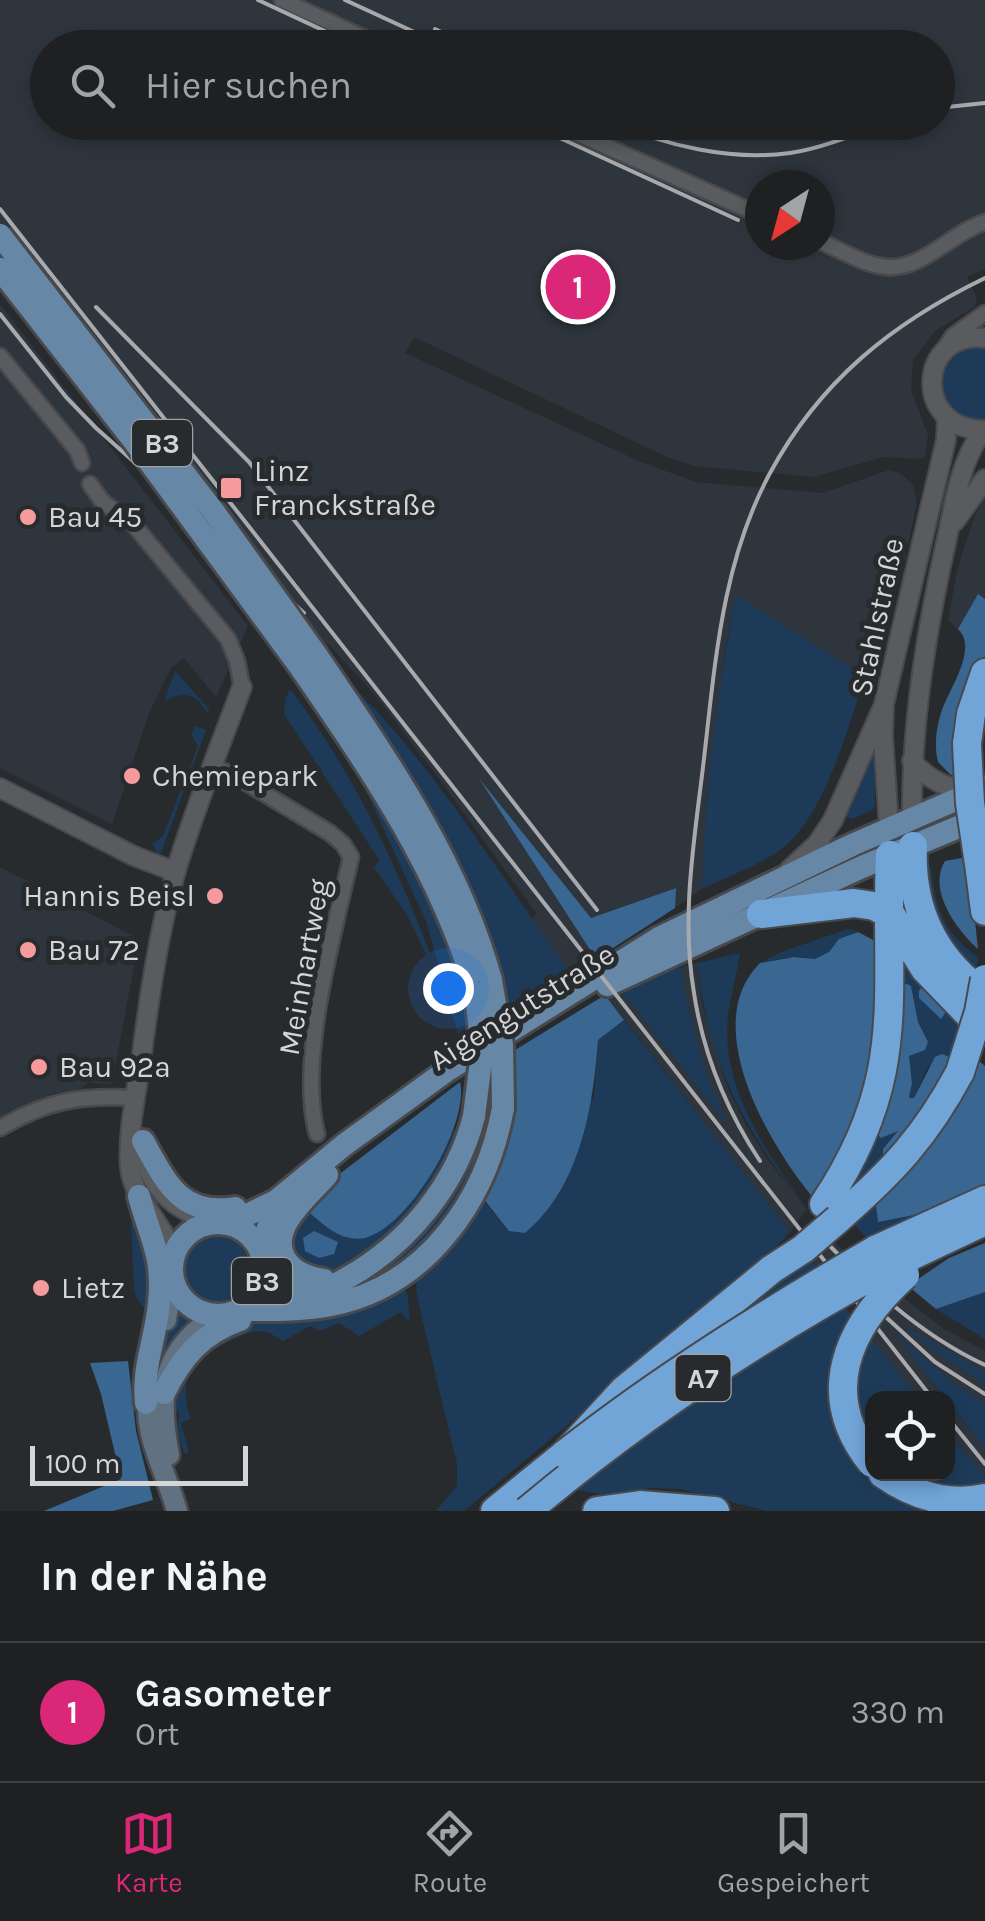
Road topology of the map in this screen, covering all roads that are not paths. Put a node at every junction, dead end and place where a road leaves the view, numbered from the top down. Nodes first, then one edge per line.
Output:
1 (282, 0) edge
2 (347, 30) edge
3 (592, 140) edge
4 (745, 208) edge
5 (985, 222) edge
6 (0, 235) edge
7 (835, 248) edge
8 (0, 269) edge
9 (985, 313) edge
10 (985, 338) edge
11 (943, 352) junction
12 (0, 356) edge
13 (948, 419) junction
14 (984, 430) edge
15 (82, 464) dead end
16 (938, 473) junction
17 (985, 479) edge
18 (90, 484) dead end
19 (954, 505) junction
20 (948, 530) junction
21 (309, 662) junction
22 (985, 673) edge
23 (888, 679) junction
24 (920, 685) junction
25 (242, 687) joint
26 (884, 704) junction
27 (912, 761) junction
28 (212, 766) junction
29 (0, 788) edge
30 (979, 790) edge
31 (985, 816) edge
32 (901, 838) junction
33 (176, 872) junction
34 (778, 880) junction
35 (985, 911) edge
36 (760, 914) junction
37 (891, 915) junction
38 (985, 979) edge
39 (484, 987) junction
40 (985, 995) edge
41 (985, 1031) edge
42 (136, 1105) junction
43 (0, 1128) edge
44 (317, 1134) dead end
45 (142, 1140) junction
46 (327, 1176) junction
47 (300, 1179) junction
48 (140, 1196) junction
49 (985, 1200) edge
50 (831, 1211) junction
51 (985, 1220) edge
52 (223, 1223) junction
53 (985, 1234) edge
54 (262, 1258) junction
55 (891, 1264) junction
56 (173, 1267) junction
57 (347, 1278) junction
58 (232, 1315) junction
59 (156, 1398) junction
60 (865, 1452) edge
61 (565, 1454) junction
62 (894, 1481) edge
63 (985, 1498) edge
64 (176, 1511) edge
65 (495, 1511) edge
66 (527, 1511) edge
67 (597, 1511) edge
68 (715, 1511) edge

1 - 2 street
3 - 4 street
5 - 7 street
6 - 21 main road, B3, bridge
8 - 21 main road, B3, bridge
9 - 11 street
10 - 11 street
11 - 13 street
12 - 15 street
13 - 14 street
13 - 16 street, Stahlstraße
14 - 19 street, Stahlstraße
16 - 19 street
16 - 23 street, Stahlstraße
17 - 20 street, Stahlstraße
18 - 25 street
19 - 20 street, Stahlstraße
20 - 24 street, Stahlstraße
21 - 39 main road, B3
22 - 35 highway, bridge
23 - 24 street
23 - 26 street, Stahlstraße
24 - 27 street, Stahlstraße
25 - 28 street
26 - 32 street, Stahlstraße
26 - 34 street
27 - 30 street
27 - 32 street, Stahlstraße
28 - 33 street
28 - 44 street, Meinhartweg
29 - 33 street
30 - 32 main road
31 - 32 main road
32 - 34 main road, Aigengutstraße
32 - 36 main road, Aigengutstraße
32 - 37 highway
32 - 40 highway
33 - 42 street
34 - 47 main road, Aigengutstraße
36 - 37 highway
36 - 46 main road, Aigengutstraße
37 - 41 highway
37 - 50 highway
38 - 50 highway, bridge
39 - 57 main road, B3, bridge
39 - 58 main road, B3, bridge
42 - 43 street
42 - 45 street
42 - 48 street
45 - 47 main road
45 - 52 street
46 - 54 main road, Aigengutstraße
46 - 57 main road
47 - 52 main road
48 - 56 street
48 - 59 main road
49 - 55 highway, A7
50 - 61 highway, bridge
51 - 55 highway, A7
52 - 54 main road, B3
52 - 56 main road, B3
53 - 55 highway
54 - 57 main road, B3
54 - 58 main road, B3
55 - 60 highway, bridge
55 - 61 highway, A7, bridge
55 - 66 highway, A7, bridge
56 - 58 main road, B3
56 - 59 main road
58 - 59 main road
59 - 64 main road
61 - 65 highway, A7
62 - 63 highway
67 - 68 highway

